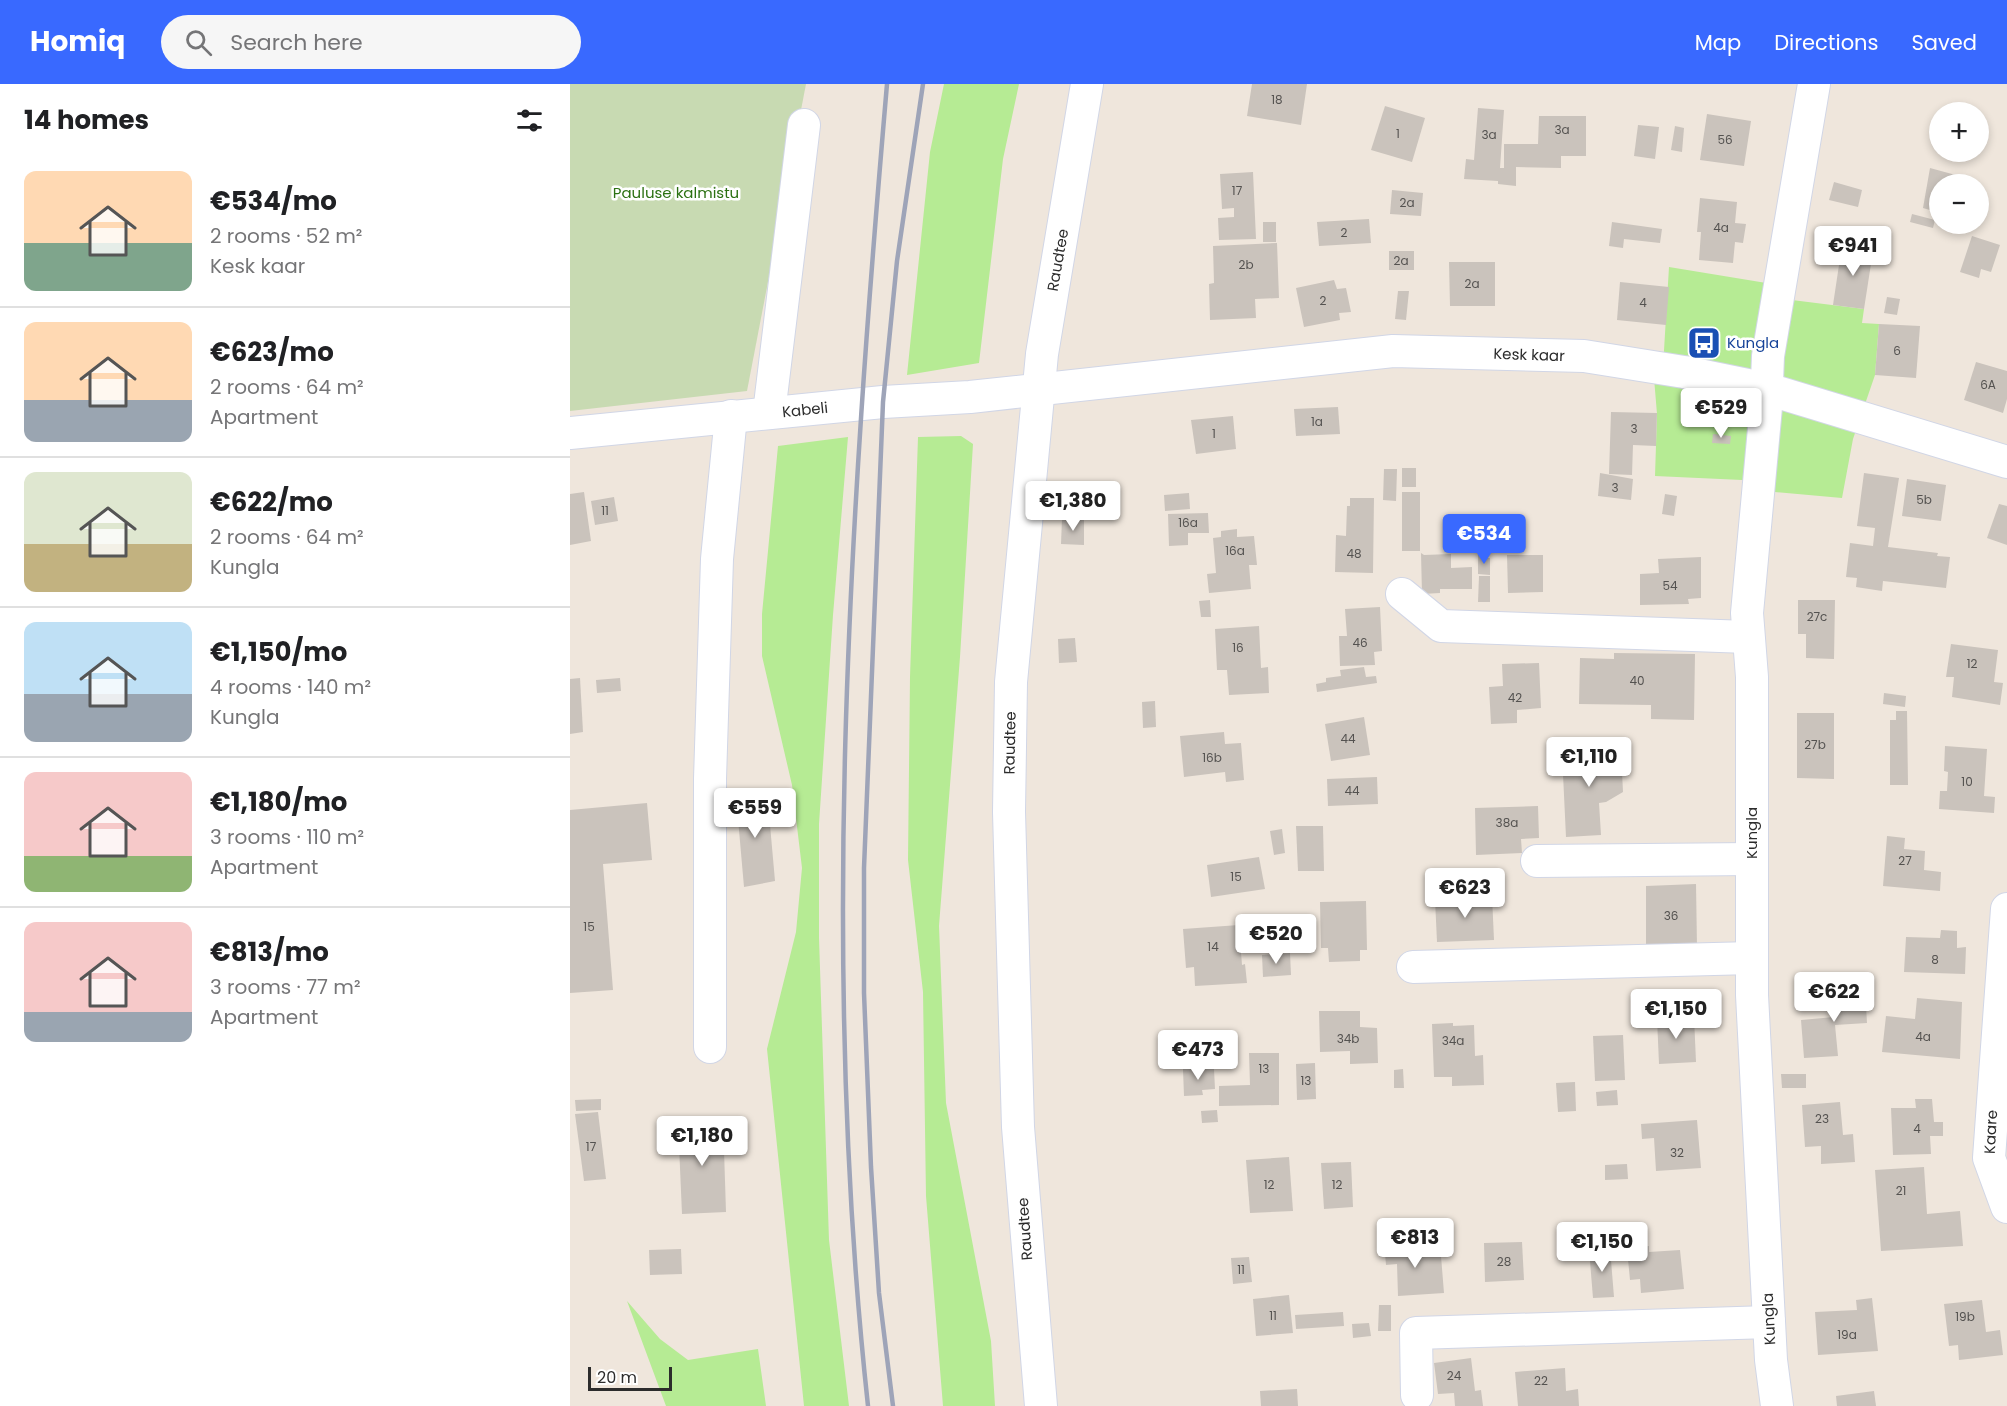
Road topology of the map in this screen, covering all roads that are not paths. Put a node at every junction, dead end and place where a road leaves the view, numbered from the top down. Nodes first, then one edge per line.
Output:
1 (1087, 84) edge
2 (1814, 84) edge
3 (804, 125) dead end
4 (1039, 388) junction
5 (1767, 389) junction
6 (769, 413) junction
7 (730, 416) junction
8 (570, 433) edge
9 (2007, 462) edge
10 (1402, 594) dead end
11 (1749, 636) junction
12 (1752, 859) junction
13 (1537, 861) dead end
14 (2007, 909) edge
15 (1752, 958) junction
16 (1413, 967) dead end
17 (710, 1047) dead end
18 (2007, 1208) edge
19 (1769, 1322) junction
20 (1417, 1395) dead end
21 (1041, 1406) edge
22 (1777, 1406) edge

1 - 4 street, Raudtee
2 - 5 street, Kungla
3 - 6 street
4 - 5 street, Kesk kaar
4 - 6 street, Kabeli
4 - 21 street, Raudtee
5 - 9 street, Kesk kaar
5 - 11 street, Kungla
6 - 7 street, Kabeli
7 - 8 street, Kabeli
7 - 17 street
10 - 11 street
11 - 12 street, Kungla
12 - 13 street
12 - 15 street, Kungla
14 - 18 street, Kaare
15 - 16 street
15 - 19 street, Kungla
19 - 20 street
19 - 22 street, Kungla

